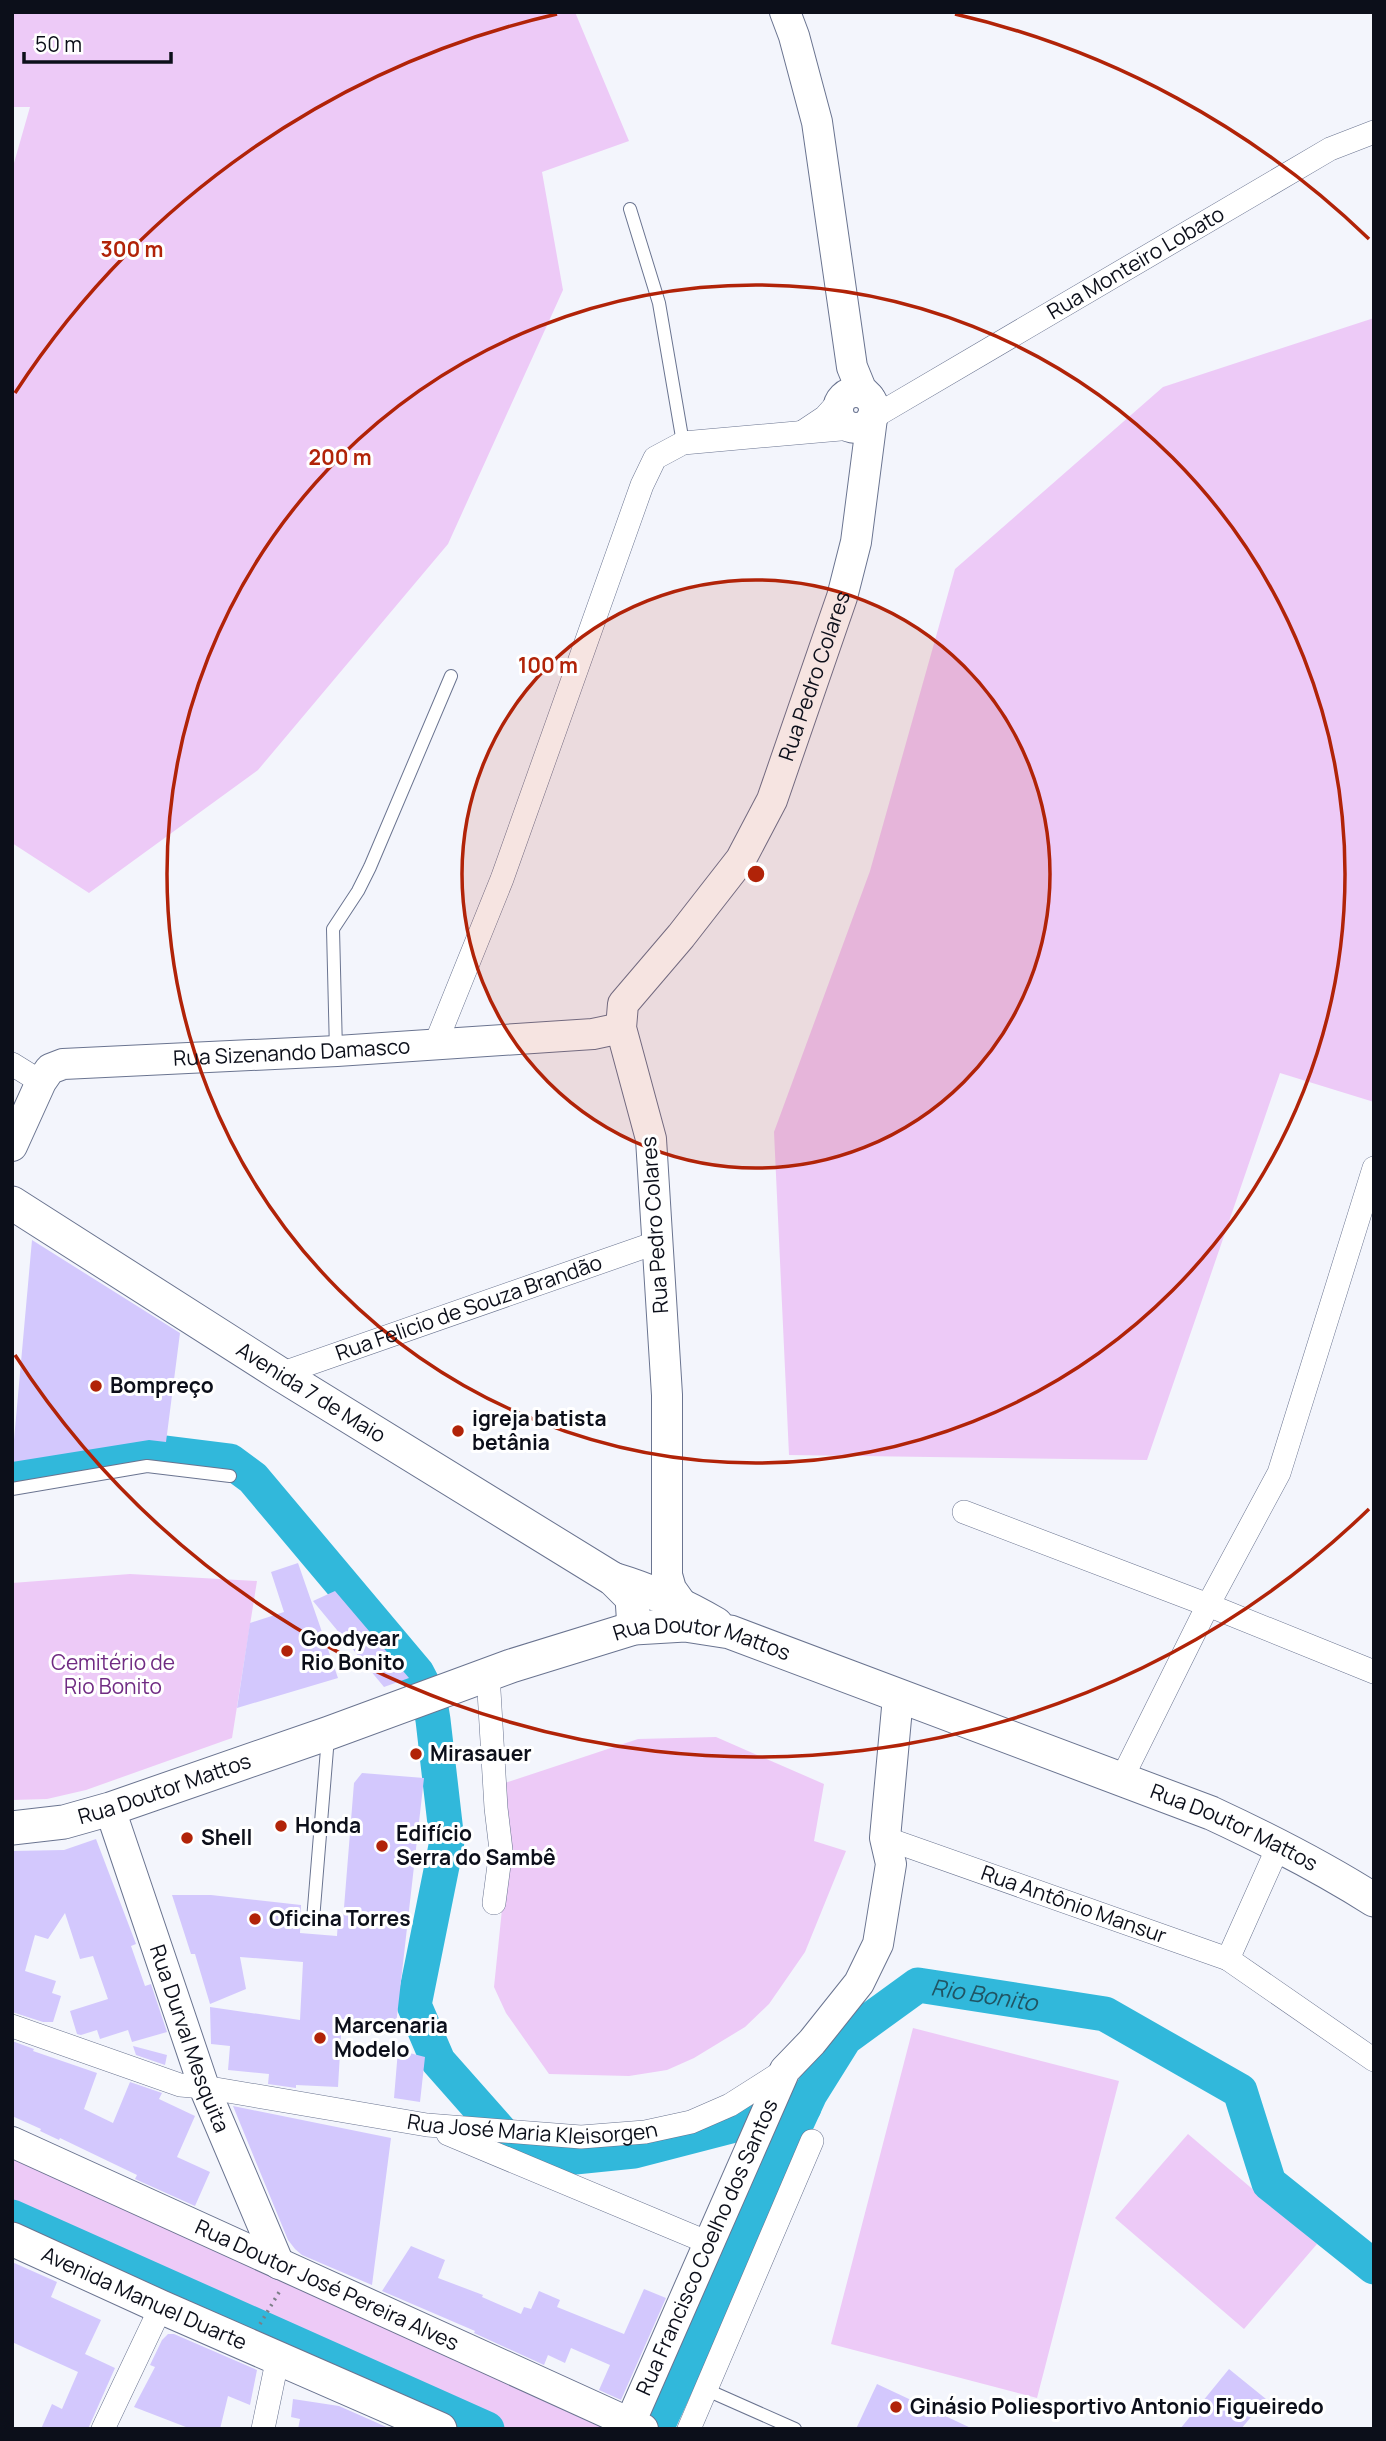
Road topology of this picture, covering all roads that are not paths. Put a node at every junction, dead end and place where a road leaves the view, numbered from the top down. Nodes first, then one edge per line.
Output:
1 (785, 12) edge
2 (1374, 132) edge
3 (630, 209) dead end
4 (861, 418) junction
5 (683, 443) junction
6 (451, 676) dead end
7 (621, 1028) junction
8 (435, 1045) junction
9 (337, 1051) junction
10 (12, 1063) edge
11 (41, 1082) junction
12 (12, 1146) edge
13 (1374, 1168) edge
14 (12, 1203) edge
15 (1367, 1212) edge
16 (658, 1242) junction
17 (280, 1374) junction
18 (230, 1476) dead end
19 (12, 1489) edge
20 (964, 1512) dead end
21 (613, 1579) junction
22 (681, 1603) junction
23 (1208, 1605) junction
24 (634, 1628) junction
25 (730, 1632) junction
26 (1374, 1672) edge
27 (488, 1675) junction
28 (898, 1697) junction
29 (329, 1733) junction
30 (1121, 1780) junction
31 (110, 1808) junction
32 (12, 1828) edge
33 (885, 1838) junction
34 (1279, 1845) junction
35 (1374, 1900) edge
36 (494, 1903) dead end
37 (313, 1920) dead end
38 (1228, 1959) junction
39 (12, 2026) edge
40 (1374, 2060) edge
41 (785, 2070) junction
42 (204, 2087) junction
43 (427, 2125) junction
44 (812, 2141) dead end
45 (12, 2142) edge
46 (12, 2239) edge
47 (709, 2243) junction
48 (279, 2264) junction
49 (161, 2307) junction
50 (278, 2357) junction
51 (708, 2389) junction
52 (638, 2427) edge
53 (103, 2429) edge
54 (263, 2429) edge
55 (440, 2429) edge
56 (689, 2429) edge
57 (795, 2429) edge

1 - 4 street, Rua Pedro Colares
2 - 4 street, Rua Monteiro Lobato
3 - 5 lane
4 - 5 street
4 - 7 street, Rua Pedro Colares
5 - 8 street
6 - 9 lane
7 - 8 street, Rua Sizenando Damasco
7 - 16 street, Rua Pedro Colares
8 - 9 street, Rua Sizenando Damasco
9 - 11 street, Rua Sizenando Damasco
10 - 11 street
11 - 12 street
13 - 15 street
14 - 17 main road, Avenida 7 de Maio
15 - 23 street
16 - 17 street, Rua Felicio de Souza Brandão
16 - 22 street, Rua Pedro Colares
17 - 21 main road, Avenida 7 de Maio
18 - 19 lane
20 - 23 street
21 - 22 main road, Avenida 7 de Maio
21 - 24 main road, Avenida 7 de Maio
22 - 25 main road, Avenida 7 de Maio
23 - 26 street
23 - 30 street
24 - 25 main road, Rua Doutor Mattos
24 - 27 main road, Rua Doutor Mattos
25 - 28 main road, Rua Doutor Mattos
27 - 29 main road, Rua Doutor Mattos
27 - 36 street
28 - 30 main road, Rua Doutor Mattos
28 - 33 street
29 - 31 main road, Rua Doutor Mattos
29 - 37 lane
30 - 34 main road, Rua Doutor Mattos
31 - 32 main road, Rua Doutor Mattos
31 - 42 street, Rua Durval Mesquita
33 - 38 street, Rua Antônio Mansur
33 - 41 street, Rua José Maria Kleisorgen
34 - 35 main road, Rua Doutor Mattos
34 - 38 street
38 - 40 street, Rua Antônio Mansur
39 - 42 street, Rua José Maria Kleisorgen
41 - 43 street, Rua José Maria Kleisorgen
41 - 47 street, Rua Francisco Coelho dos Santos
42 - 43 street, Rua José Maria Kleisorgen
42 - 48 street, Rua Durval Mesquita
43 - 47 street
44 - 51 street
45 - 48 street, Rua Doutor José Pereira Alves
46 - 49 main road, Avenida Manuel Duarte
47 - 52 street, Rua Francisco Coelho dos Santos
48 - 52 street, Rua Doutor José Pereira Alves
49 - 50 main road, Avenida Manuel Duarte
49 - 53 street
50 - 54 street
50 - 55 main road, Avenida Manuel Duarte
51 - 56 street
51 - 57 lane

